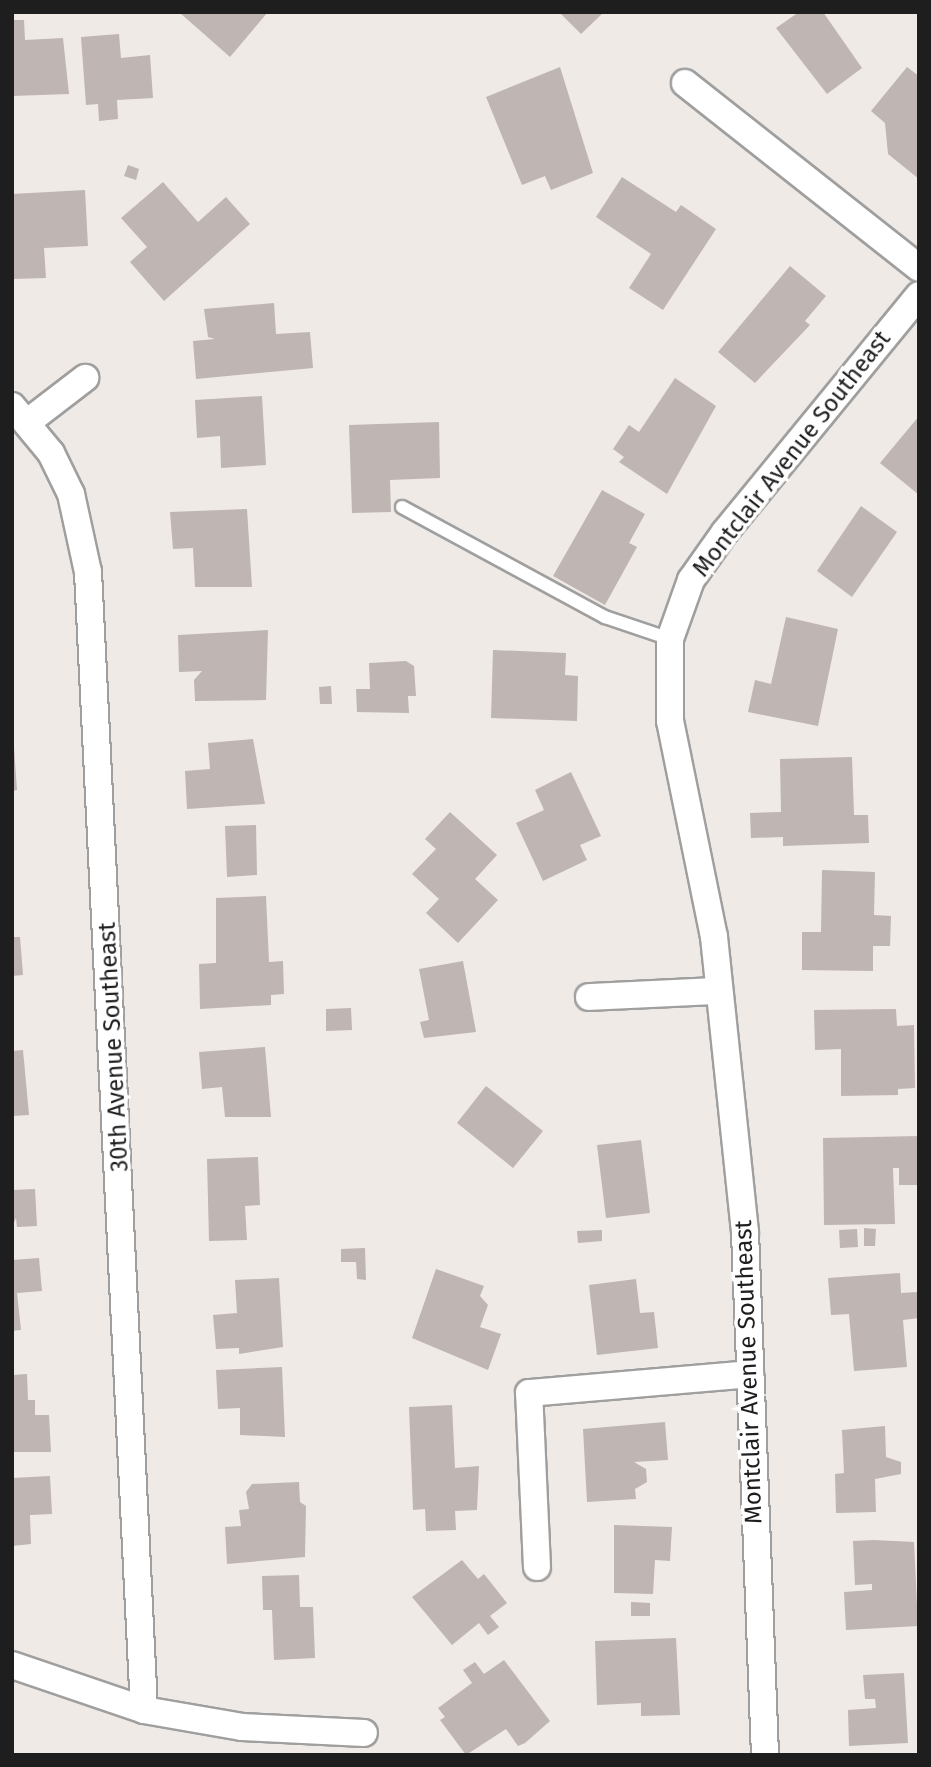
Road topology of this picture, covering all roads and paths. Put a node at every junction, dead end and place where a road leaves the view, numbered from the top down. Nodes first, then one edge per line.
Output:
1 (685, 83) dead end
2 (919, 268) edge
3 (919, 295) edge
4 (85, 378) dead end
5 (21, 413) edge
6 (402, 507) dead end
7 (670, 639) junction
8 (718, 991) junction
9 (589, 997) dead end
10 (750, 1374) junction
11 (537, 1567) dead end
12 (12, 1665) edge
13 (144, 1710) junction
14 (363, 1733) dead end
15 (765, 1755) edge

1 - 2 street
3 - 7 street, Montclair Avenue Southeast
4 - 5 street
5 - 13 street, 30th Avenue Southeast
6 - 7 lane
7 - 8 street, Montclair Avenue Southeast
8 - 9 street
8 - 10 street, Montclair Avenue Southeast
10 - 11 street
10 - 15 street, Montclair Avenue Southeast
12 - 13 street
13 - 14 street

